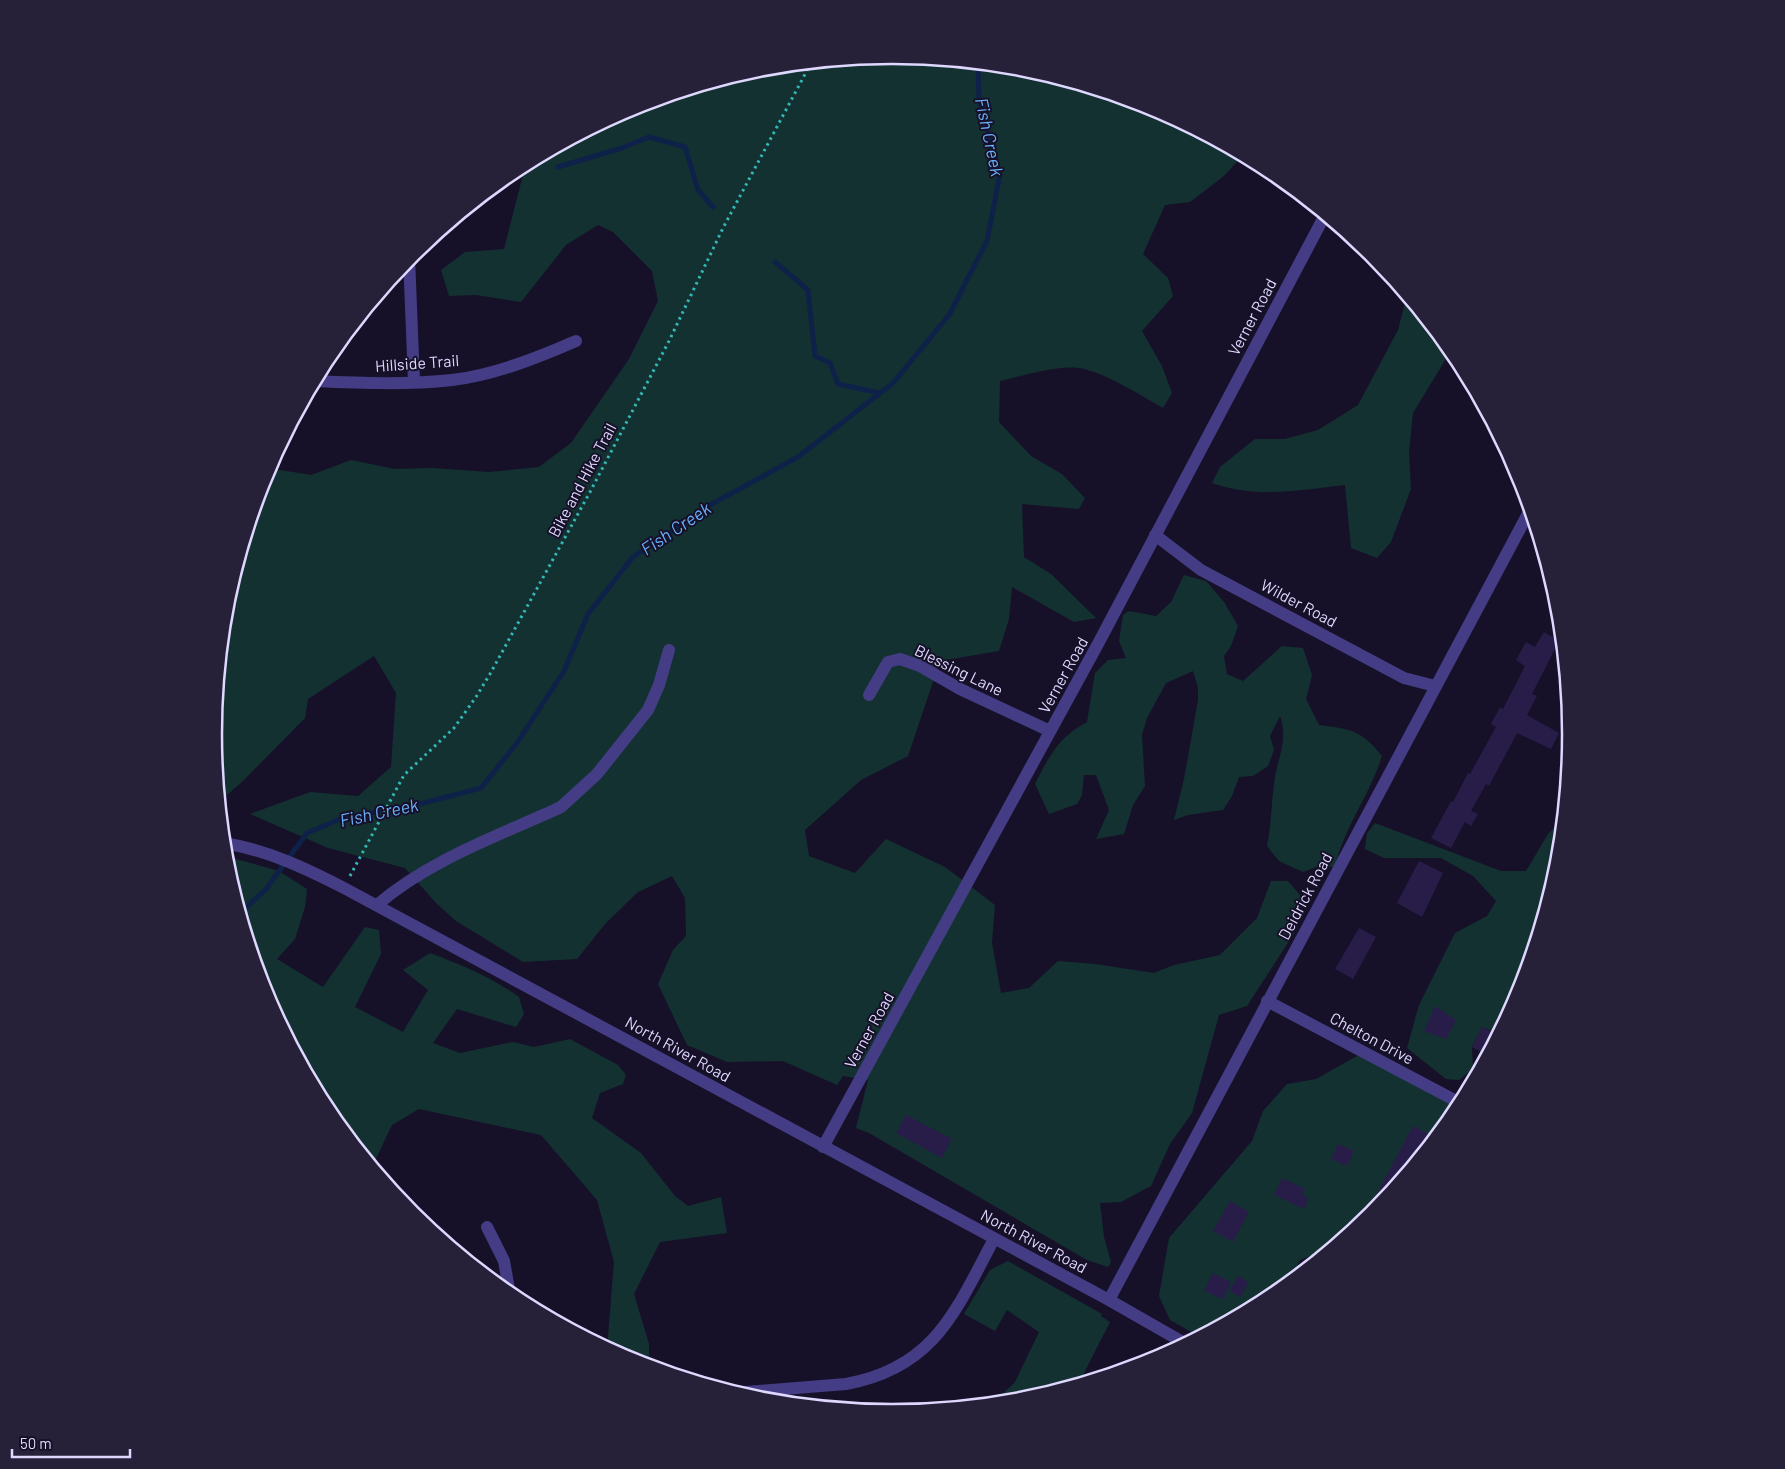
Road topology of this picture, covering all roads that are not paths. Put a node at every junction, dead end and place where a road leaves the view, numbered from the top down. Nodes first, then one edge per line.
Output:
1 (1322, 220) edge
2 (409, 269) edge
3 (576, 342) dead end
4 (323, 381) edge
5 (414, 382) junction
6 (1526, 515) edge
7 (1155, 535) junction
8 (669, 650) dead end
9 (1435, 686) junction
10 (869, 695) dead end
11 (1050, 731) junction
12 (231, 845) edge
13 (377, 905) junction
14 (1267, 1001) junction
15 (1454, 1100) edge
16 (823, 1147) junction
17 (487, 1227) dead end
18 (994, 1239) junction
19 (508, 1284) edge
20 (1109, 1300) junction
21 (1179, 1340) edge
22 (758, 1391) edge

1 - 7 street, Verner Road
2 - 5 street
3 - 5 street, Hillside Trail
4 - 5 street, Hillside Trail
6 - 9 street, Deidrick Road
7 - 9 street, Wilder Road
7 - 11 street, Verner Road
8 - 13 street
9 - 14 street, Deidrick Road
10 - 11 street, Blessing Lane
11 - 16 street, Verner Road
12 - 13 street, North River Road
13 - 16 street, North River Road
14 - 15 street, Chelton Drive
14 - 20 street, Deidrick Road
16 - 18 street, North River Road
17 - 19 street
18 - 20 street, North River Road
18 - 22 street
20 - 21 street, North River Road

